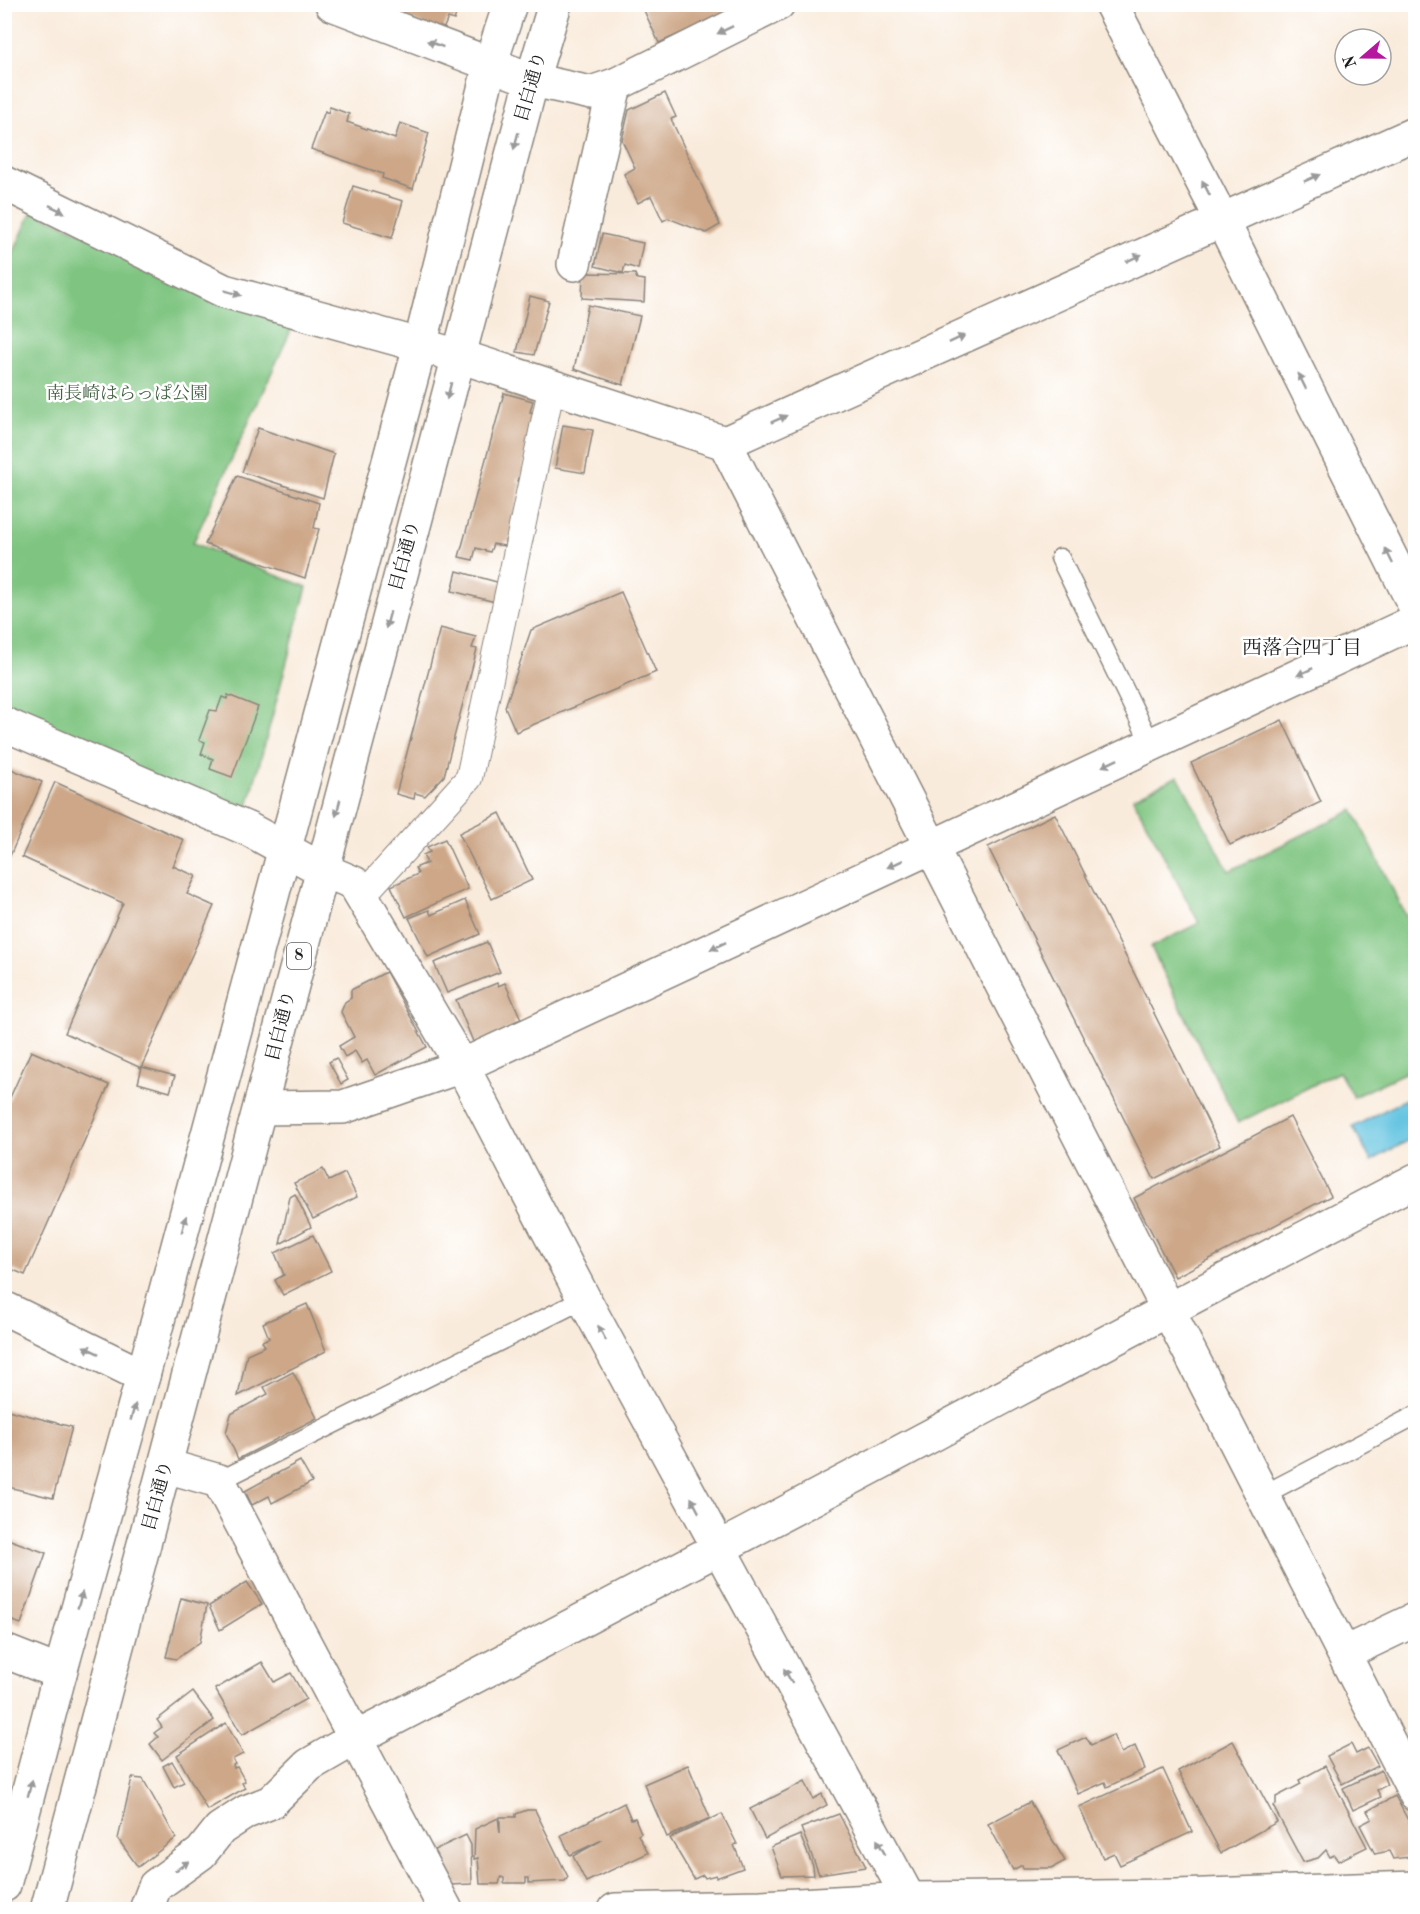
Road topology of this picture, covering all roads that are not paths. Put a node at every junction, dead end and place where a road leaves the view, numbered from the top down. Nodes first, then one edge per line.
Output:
1 (332, 4) edge
2 (510, 4) edge
3 (555, 4) edge
4 (778, 4) edge
5 (1111, 4) edge
6 (490, 65) junction
7 (532, 80) junction
8 (615, 85) junction
9 (1416, 133) edge
10 (4, 183) edge
11 (1221, 218) junction
12 (574, 264) dead end
13 (420, 346) junction
14 (459, 356) junction
15 (552, 385) junction
16 (725, 443) junction
17 (1060, 558) dead end
18 (1416, 608) edge
19 (1416, 621) edge
20 (4, 724) edge
21 (1150, 744) junction
22 (284, 846) junction
23 (930, 847) junction
24 (321, 869) junction
25 (363, 895) junction
26 (462, 1066) junction
27 (260, 1108) junction
28 (1416, 1180) edge
29 (584, 1299) junction
30 (4, 1308) edge
31 (1167, 1309) junction
32 (143, 1376) junction
33 (1416, 1415) edge
34 (166, 1466) junction
35 (219, 1481) junction
36 (1263, 1495) junction
37 (719, 1550) junction
38 (1416, 1619) edge
39 (4, 1652) edge
40 (1345, 1653) junction
41 (60, 1673) junction
42 (354, 1739) junction
43 (1416, 1795) edge
44 (5, 1885) edge
45 (1416, 1888) edge
46 (909, 1899) junction
47 (1178, 1903) edge
48 (761, 1908) edge
49 (47, 1910) edge
50 (146, 1910) edge
51 (446, 1910) edge
52 (615, 1910) edge

6 -> 1 street
2 - 6 street
3 - 7 street, 目白通り / 8
4 -> 8 street
11 -> 5 street
6 - 7 street
6 - 13 street
7 - 8 street
7 -> 14 street, 目白通り / 8
8 - 12 street
11 -> 9 street
10 -> 13 street
16 -> 11 street
18 -> 11 street
13 - 14 street
13 - 22 street
14 - 15 street
14 -> 24 street, 目白通り / 8
15 - 16 street
15 - 25 street
16 - 23 street
17 - 21 lane
19 -> 21 street
20 - 22 street
21 -> 23 street
22 - 24 street
32 -> 22 street
23 -> 26 street
23 - 31 street
24 - 25 street
24 - 27 street, 目白通り / 8
25 - 26 street
26 - 27 street
26 - 29 street
27 - 34 street, 目白通り / 8
28 - 31 street
29 - 35 lane
37 -> 29 street
32 -> 30 street
31 - 36 street
31 - 37 street
41 -> 32 street
33 - 36 lane
34 - 35 street
34 - 49 street, 目白通り / 8
35 - 42 street
36 - 40 street
37 - 42 street
46 -> 37 street
38 - 40 street
39 - 41 street
40 - 43 street
44 -> 41 street
50 -> 42 street
42 - 51 street
45 - 47 street
46 - 47 street
46 - 48 street
48 - 52 street

